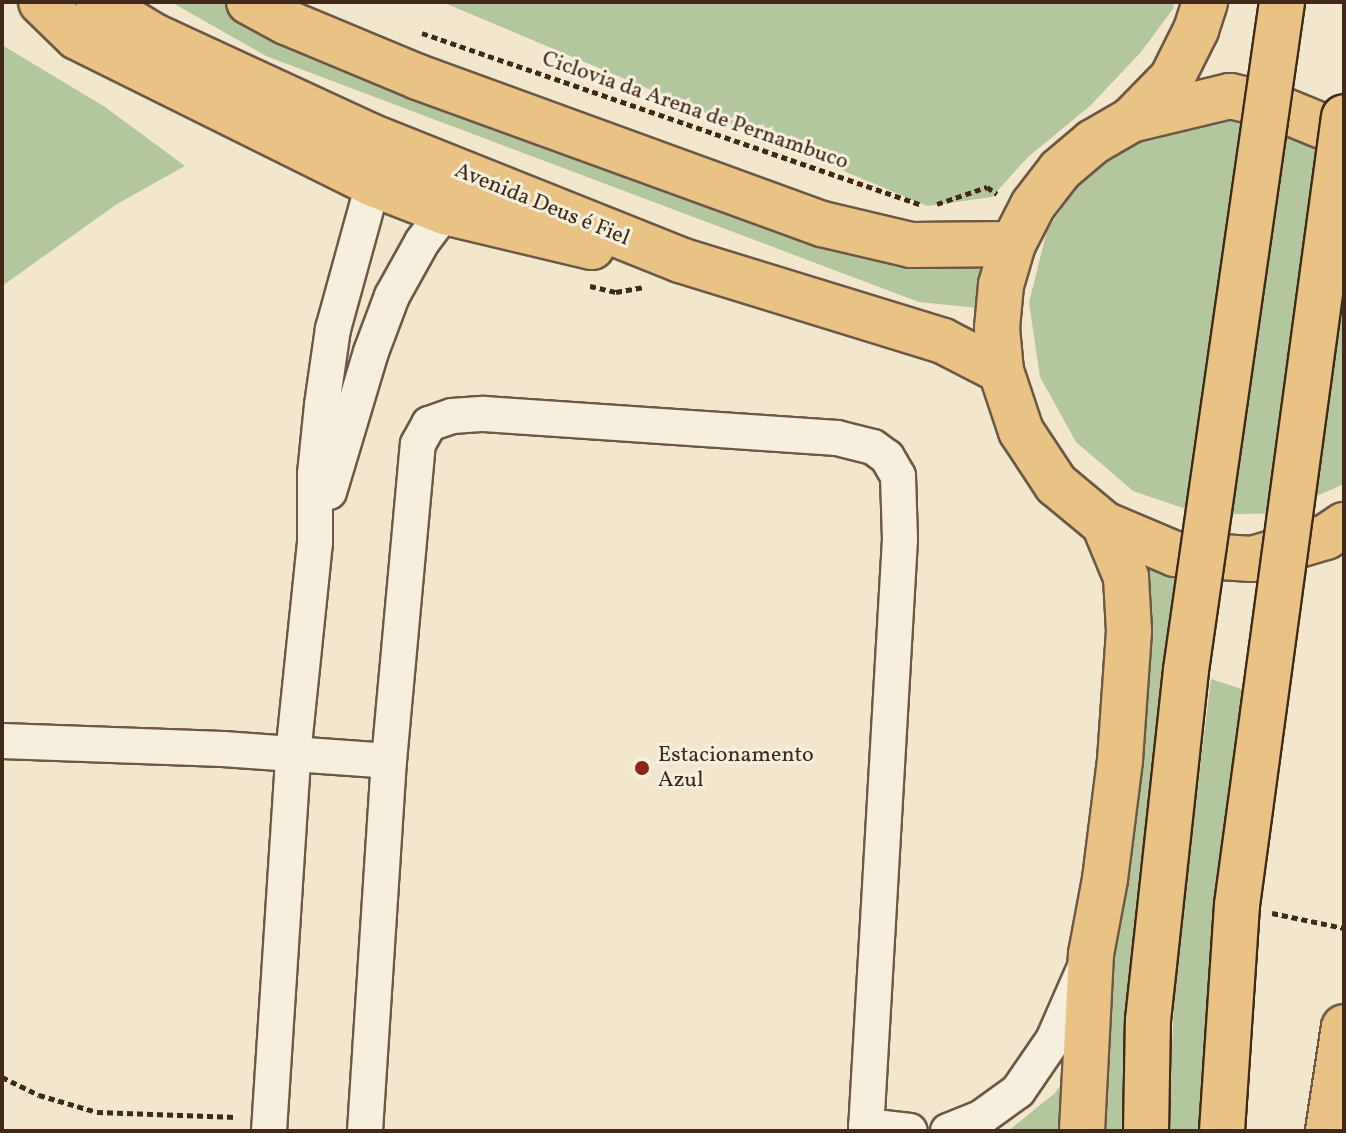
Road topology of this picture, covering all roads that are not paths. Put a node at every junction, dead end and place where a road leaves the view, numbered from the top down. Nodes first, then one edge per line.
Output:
1 (41, 2) edge
2 (98, 2) edge
3 (249, 2) edge
4 (1205, 2) edge
5 (1282, 2) edge
6 (1344, 117) edge
7 (1131, 120) junction
8 (1344, 135) edge
9 (373, 184) junction
10 (445, 212) junction
11 (1020, 229) junction
12 (680, 260) junction
13 (1001, 371) junction
14 (1104, 524) junction
15 (1344, 525) edge
16 (315, 543) junction
17 (2, 741) edge
18 (293, 755) junction
19 (389, 761) junction
20 (1091, 954) junction
21 (1344, 1027) edge
22 (269, 1125) edge
23 (866, 1128) edge
24 (365, 1131) edge
25 (910, 1131) edge
26 (948, 1131) edge
27 (1082, 1131) edge
28 (1146, 1131) edge
29 (1222, 1131) edge
30 (1328, 1131) edge

1 - 9 main road
2 - 12 main road, Avenida Deus é Fiel
3 - 11 main road
4 - 7 main road
5 - 28 main road, bridge
6 - 29 main road, bridge
7 - 8 main road
7 - 11 main road
9 - 10 main road
9 - 16 street
10 - 12 main road
10 - 16 street
11 - 13 main road
12 - 13 main road, Avenida Deus é Fiel
13 - 14 main road
14 - 15 main road
14 - 20 main road
16 - 18 street
17 - 18 street
18 - 19 street
18 - 22 street
19 - 23 street
19 - 24 street
20 - 26 street
20 - 27 main road
21 - 30 main road
23 - 25 street

